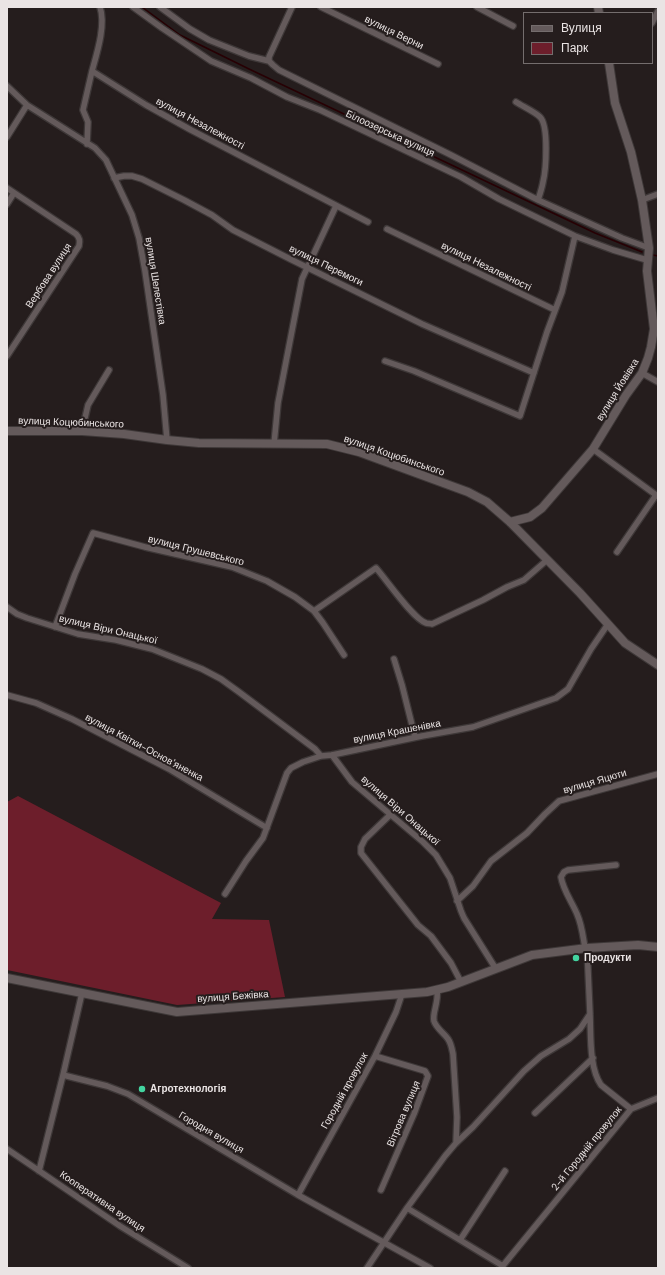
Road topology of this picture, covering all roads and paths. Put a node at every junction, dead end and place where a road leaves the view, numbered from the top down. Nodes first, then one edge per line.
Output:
1 (133, 7) edge
2 (160, 7) edge
3 (292, 7) edge
4 (321, 7) edge
5 (477, 7) edge
6 (102, 8) edge
7 (658, 11) edge
8 (653, 21) edge
9 (513, 26) dead end
10 (270, 61) junction
11 (438, 64) dead end
12 (610, 64) edge
13 (92, 71) junction
14 (7, 86) edge
15 (516, 102) dead end
16 (27, 105) junction
17 (7, 137) edge
18 (87, 144) junction
19 (114, 178) junction
20 (7, 188) edge
21 (14, 192) junction
22 (658, 194) edge
23 (538, 200) junction
24 (642, 200) junction
25 (7, 204) edge
26 (336, 206) junction
27 (368, 222) dead end
28 (388, 229) dead end
29 (575, 236) junction
30 (649, 248) junction
31 (647, 260) junction
32 (307, 267) junction
33 (555, 310) junction
34 (7, 356) edge
35 (385, 361) dead end
36 (109, 370) dead end
37 (534, 373) junction
38 (642, 373) junction
39 (658, 382) edge
40 (7, 431) edge
41 (82, 431) junction
42 (167, 440) junction
43 (274, 444) junction
44 (593, 449) junction
45 (657, 495) edge
46 (510, 522) junction
47 (617, 552) dead end
48 (547, 560) junction
49 (7, 607) edge
50 (314, 611) junction
51 (608, 624) junction
52 (55, 627) junction
53 (344, 655) dead end
54 (394, 659) dead end
55 (658, 665) edge
56 (7, 695) edge
57 (416, 737) junction
58 (332, 755) junction
59 (321, 756) junction
60 (658, 774) edge
61 (391, 814) junction
62 (267, 828) junction
63 (616, 865) dead end
64 (224, 894) dead end
65 (457, 901) junction
66 (658, 947) edge
67 (586, 948) junction
68 (496, 969) junction
69 (7, 978) edge
70 (461, 982) junction
71 (437, 990) junction
72 (82, 993) junction
73 (402, 994) junction
74 (590, 1014) junction
75 (375, 1056) junction
76 (593, 1058) junction
77 (63, 1075) junction
78 (658, 1098) edge
79 (631, 1109) junction
80 (535, 1113) dead end
81 (456, 1143) junction
82 (7, 1149) edge
83 (39, 1170) junction
84 (505, 1171) dead end
85 (381, 1190) dead end
86 (298, 1194) junction
87 (407, 1208) junction
88 (460, 1240) junction
89 (384, 1242) junction
90 (502, 1267) edge
91 (188, 1268) edge
92 (367, 1268) edge
93 (430, 1268) edge

1 - 29 street, Білоозерська вулиця
2 - 10 street, Білоозерська вулиця
3 - 10 street
4 - 11 street, вулиця Верни
5 - 9 street
6 - 13 street
7 - 8 street
10 - 23 street, Білоозерська вулиця
12 - 24 street, вулиця Йовівка
13 - 18 street
13 - 26 street, вулиця Незалежності
14 - 16 street, вулиця Шелестівка
15 - 23 street
16 - 17 street
16 - 18 street, вулиця Шелестівка
18 - 19 street, вулиця Шелестівка
19 - 32 street, вулиця Перемоги
19 - 42 street, вулиця Шелестівка
20 - 21 street, Вербова вулиця
21 - 25 street
21 - 34 street, Вербова вулиця
22 - 24 street
23 - 30 street, Білоозерська вулиця
24 - 30 street, вулиця Йовівка
26 - 27 street, вулиця Незалежності
26 - 32 street
28 - 33 street, вулиця Незалежності
29 - 31 street, Білоозерська вулиця
29 - 33 street
30 - 31 street, вулиця Йовівка
31 - 38 street, вулиця Йовівка
32 - 37 street, вулиця Перемоги
32 - 43 street
33 - 37 street
35 - 37 street
36 - 41 street
38 - 39 street
38 - 44 street, вулиця Йовівка
40 - 41 street, вулиця Коцюбинського
41 - 42 street, вулиця Коцюбинського
42 - 43 street, вулиця Коцюбинського
43 - 46 street, вулиця Коцюбинського
44 - 45 street
44 - 46 street, вулиця Йовівка
45 - 47 street
46 - 48 street, вулиця Коцюбинського
48 - 50 street
48 - 51 street, вулиця Коцюбинського
49 - 52 street, вулиця Віри Онацької
50 - 52 street, вулиця Грушевського
50 - 53 street
51 - 55 street, вулиця Коцюбинського
51 - 57 street, вулиця Крашенівка
52 - 59 street, вулиця Віри Онацької
54 - 57 street
56 - 62 street, вулиця Квітки-Основʼяненка
57 - 58 street, вулиця Крашенівка
58 - 59 street, вулиця Крашенівка
58 - 61 street, вулиця Віри Онацької
59 - 62 street, вулиця Крашенівка
60 - 65 street, вулиця Яцюти
61 - 65 street, вулиця Віри Онацької
61 - 70 street
62 - 64 street, вулиця Крашенівка
63 - 67 street
65 - 68 street, вулиця Віри Онацької
66 - 67 street, вулиця Бежівка
67 - 68 street, вулиця Бежівка
67 - 74 street
68 - 70 street, вулиця Бежівка
69 - 72 street, вулиця Бежівка
70 - 71 street, вулиця Бежівка
71 - 73 street, вулиця Бежівка
71 - 81 street
72 - 73 street, вулиця Бежівка
72 - 77 street
73 - 75 street, Городній провулок
74 - 76 street, 2-й Городній провулок
74 - 81 street
75 - 85 street, Вітрова вулиця
75 - 86 street, Городній провулок
76 - 79 street, 2-й Городній провулок
76 - 80 street
77 - 83 street
77 - 86 street, Городня вулиця
78 - 79 street
79 - 90 street, 2-й Городній провулок
81 - 87 street
82 - 83 street, Кооперативна вулиця
83 - 91 street, Кооперативна вулиця
84 - 88 street
86 - 89 street, Городня вулиця
87 - 88 street
87 - 89 street
88 - 90 street
89 - 92 street
89 - 93 street, Городня вулиця

